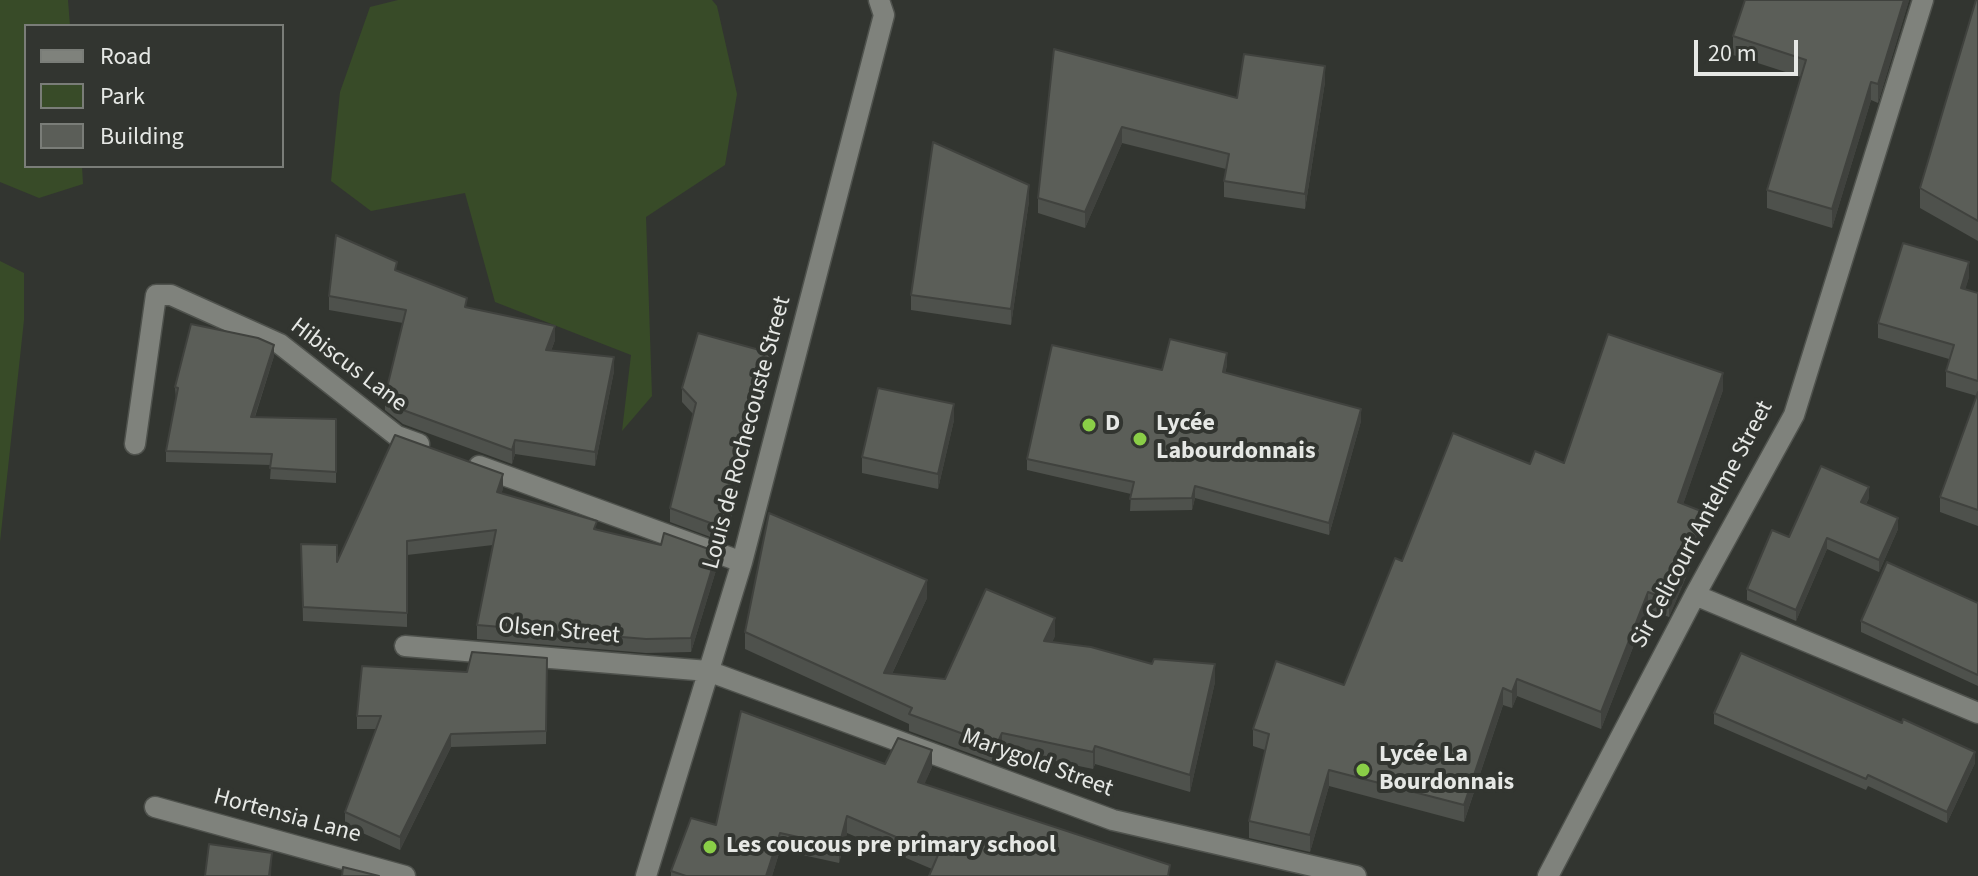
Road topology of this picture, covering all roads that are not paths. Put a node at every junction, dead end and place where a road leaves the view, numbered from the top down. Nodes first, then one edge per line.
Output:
1 (879, 0) edge
2 (1923, 0) edge
3 (135, 444) dead end
4 (742, 562) junction
5 (1695, 595) junction
6 (405, 646) dead end
7 (708, 671) junction
8 (1978, 713) edge
9 (155, 807) dead end
10 (405, 876) edge
11 (646, 876) edge
12 (1356, 876) edge
13 (1548, 876) edge

1 - 4 street, Louis de Rochecouste Street
2 - 5 street, Sir Celicourt Antelme Street
3 - 4 street, Hibiscus Lane
4 - 7 street, Louis de Rochecouste Street
5 - 8 street
5 - 13 street, Sir Celicourt Antelme Street
6 - 7 street, Olsen Street
7 - 11 street, Louis de Rochecouste Street
7 - 12 street, Marygold Street
9 - 10 street, Hortensia Lane

